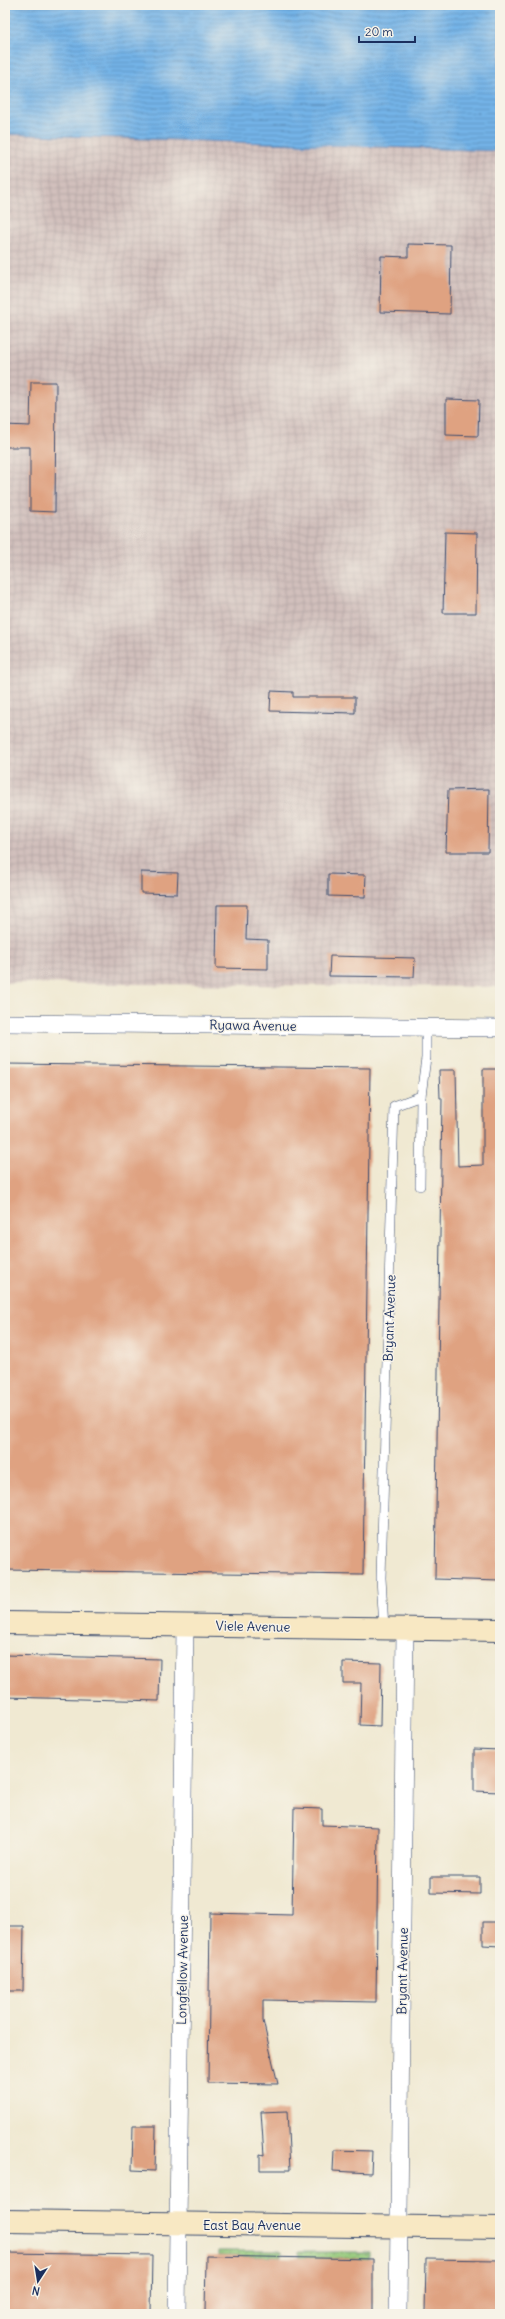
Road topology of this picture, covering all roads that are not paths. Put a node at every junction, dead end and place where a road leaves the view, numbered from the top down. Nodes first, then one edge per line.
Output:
1 (5, 1023) edge
2 (426, 1027) junction
3 (500, 1028) edge
4 (421, 1096) junction
5 (420, 1186) dead end
6 (5, 1623) edge
7 (185, 1625) junction
8 (384, 1628) junction
9 (405, 1629) junction
10 (500, 1630) edge
11 (5, 2221) edge
12 (179, 2224) junction
13 (399, 2226) junction
14 (500, 2228) edge
15 (177, 2314) edge
16 (398, 2314) edge

1 - 2 street, Ryawa Avenue
2 - 3 street, Ryawa Avenue
2 - 4 lane
4 - 5 lane
4 - 8 lane, Bryant Avenue
6 - 7 street, Viele Avenue
7 - 8 street, Viele Avenue
7 - 12 street, Longfellow Avenue
8 - 9 street, Viele Avenue
9 - 10 street, Viele Avenue
9 - 13 street, Bryant Avenue
11 - 12 street, East Bay Avenue
12 - 13 street, East Bay Avenue
12 - 15 street, Longfellow Avenue
13 - 14 street, East Bay Avenue
13 - 16 street, Bryant Avenue

